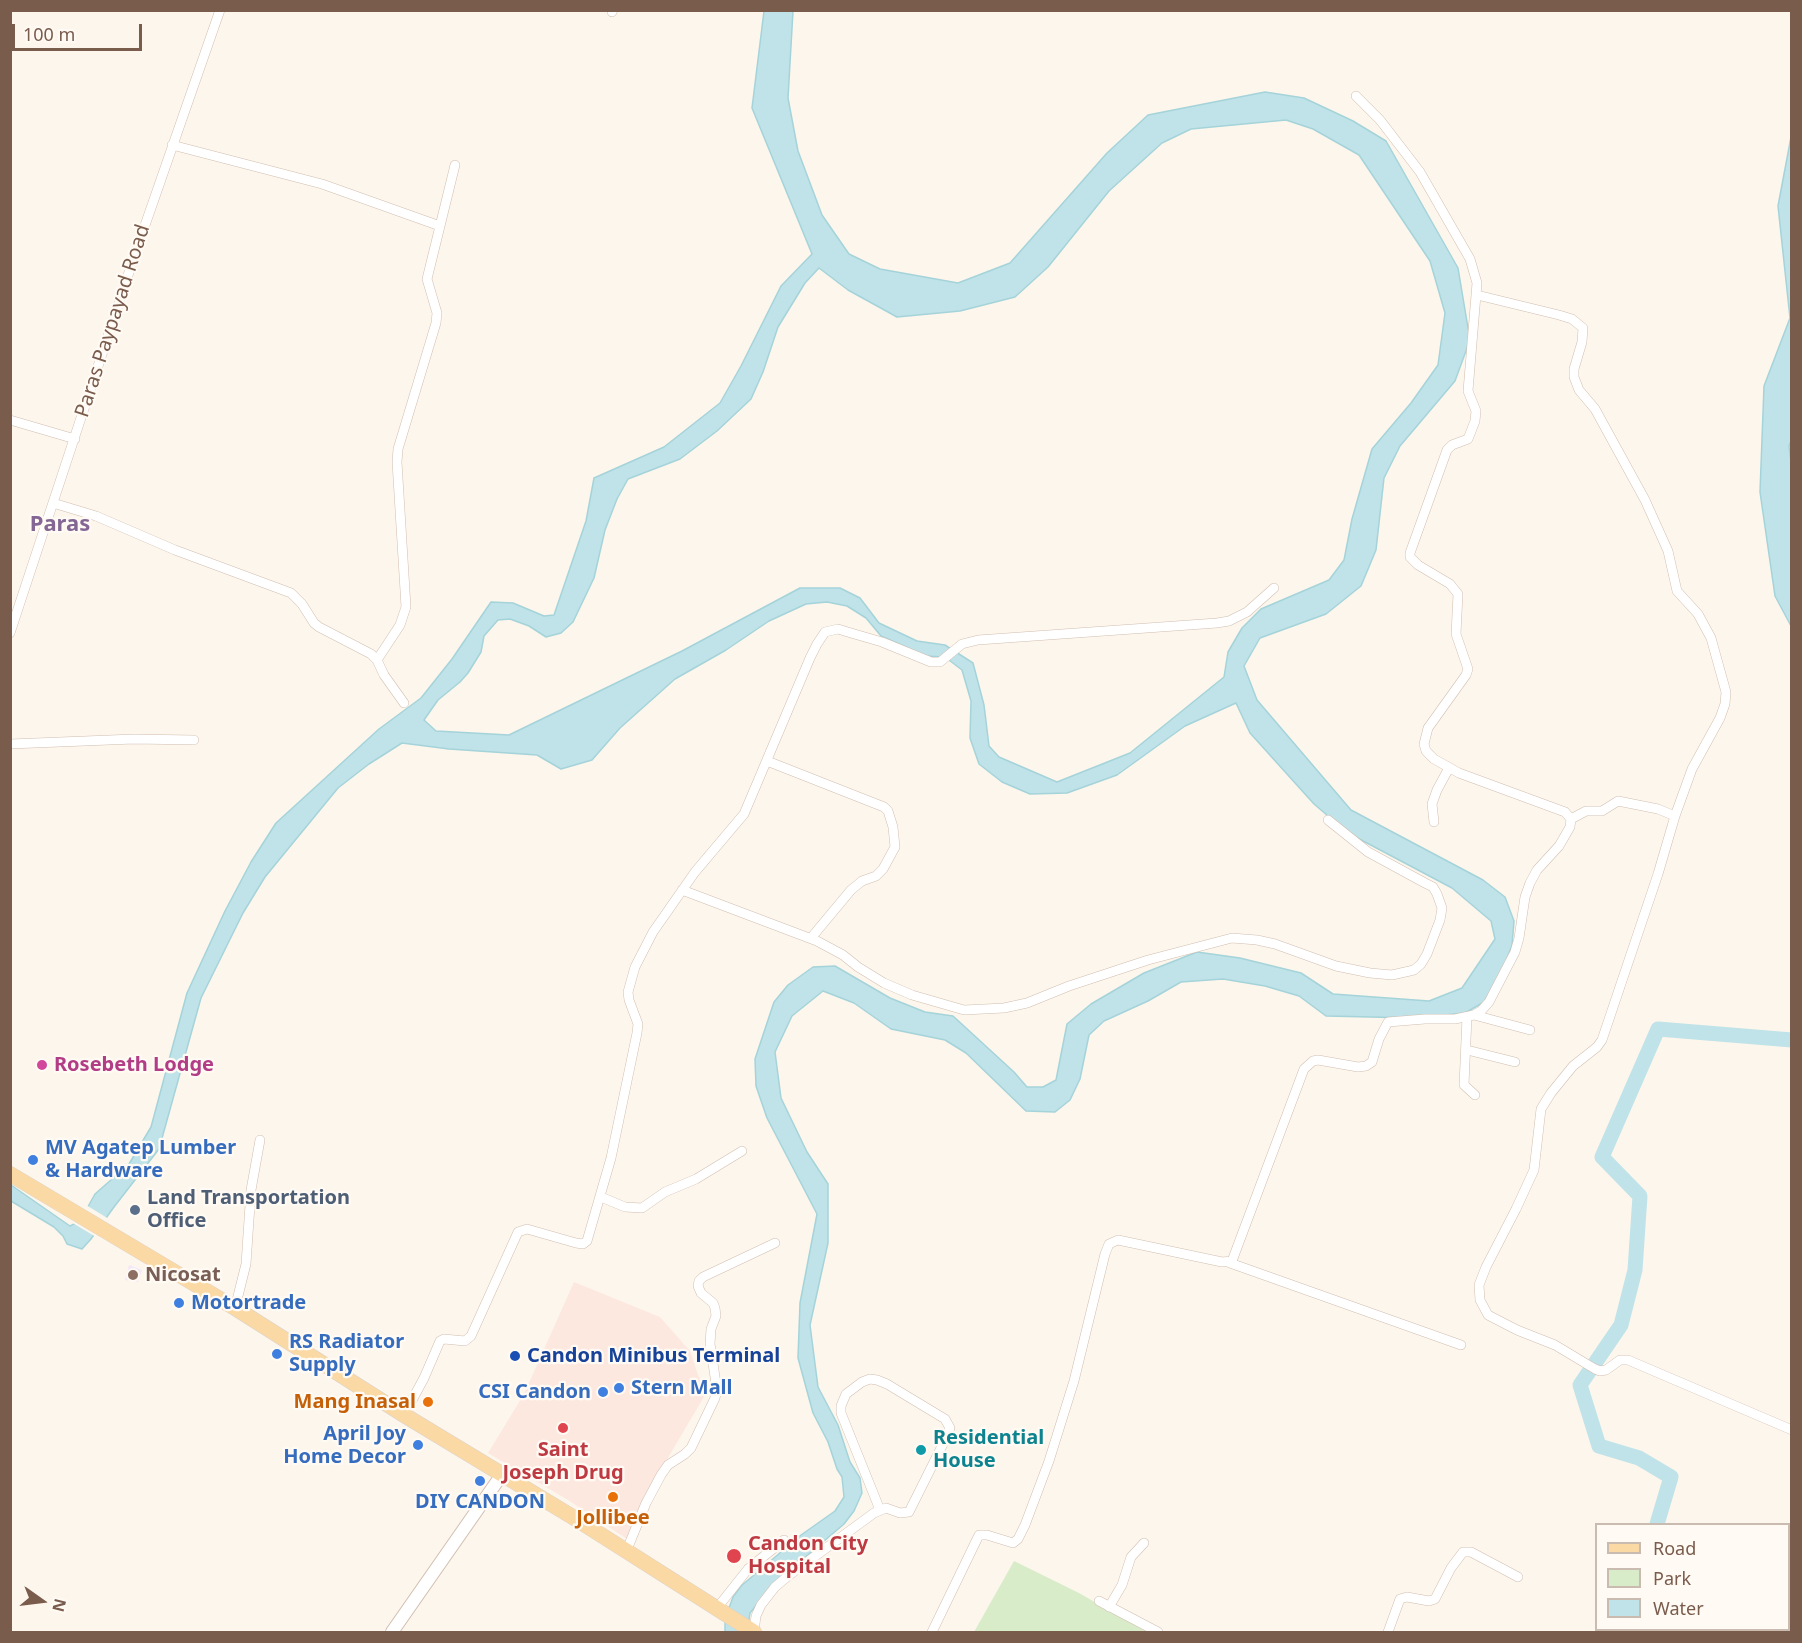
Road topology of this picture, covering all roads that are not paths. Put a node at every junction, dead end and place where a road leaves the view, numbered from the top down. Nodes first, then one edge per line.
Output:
1 (219, 10) edge
2 (1356, 96) dead end
3 (172, 145) junction
4 (455, 165) dead end
5 (440, 226) junction
6 (1477, 295) junction
7 (10, 420) edge
8 (75, 440) junction
9 (53, 503) junction
10 (1274, 588) dead end
11 (10, 633) edge
12 (377, 660) junction
13 (404, 703) dead end
14 (194, 740) dead end
15 (10, 744) edge
16 (767, 761) junction
17 (1449, 768) junction
18 (1675, 816) junction
19 (1571, 819) junction
20 (1328, 820) dead end
21 (1434, 822) dead end
22 (682, 890) junction
23 (811, 938) junction
24 (1470, 1016) junction
25 (1530, 1030) dead end
26 (1467, 1050) junction
27 (1515, 1062) dead end
28 (1475, 1095) dead end
29 (260, 1140) dead end
30 (742, 1151) dead end
31 (10, 1174) edge
32 (601, 1197) junction
33 (775, 1243) dead end
34 (1230, 1263) junction
35 (236, 1308) junction
36 (1461, 1345) dead end
37 (404, 1415) junction
38 (1791, 1430) edge
39 (503, 1473) junction
40 (880, 1510) junction
41 (784, 1540) dead end
42 (1144, 1543) dead end
43 (626, 1552) junction
44 (1518, 1577) dead end
45 (1099, 1601) dead end
46 (1109, 1607) junction
47 (720, 1610) junction
48 (392, 1632) edge
49 (753, 1632) edge
50 (932, 1632) edge
51 (1158, 1632) edge
52 (1388, 1632) edge

1 - 3 street, Paras Paypayad Road
2 - 6 street
3 - 5 street
3 - 8 street, Paras Paypayad Road
4 - 5 street
5 - 12 street
6 - 17 street
6 - 18 street
7 - 8 street
8 - 9 street, Paras Paypayad Road
9 - 11 street, Paras Paypayad Road
9 - 12 street
10 - 16 street
12 - 13 street
14 - 15 street
16 - 22 street
16 - 23 street
17 - 19 street
17 - 21 street
18 - 19 street
18 - 38 street
19 - 24 street
20 - 23 street
22 - 23 street
22 - 32 street
24 - 25 street
24 - 26 street
24 - 34 street
26 - 27 street
26 - 28 street
29 - 35 street
30 - 32 street
31 - 35 main road
32 - 37 street
33 - 43 street
34 - 36 street
34 - 50 street
35 - 37 main road
37 - 39 main road
39 - 43 main road
39 - 48 street
40 - 40 street
40 - 49 street
41 - 47 street
42 - 46 street
43 - 47 main road
44 - 52 street
45 - 46 street
46 - 51 street
47 - 49 main road

